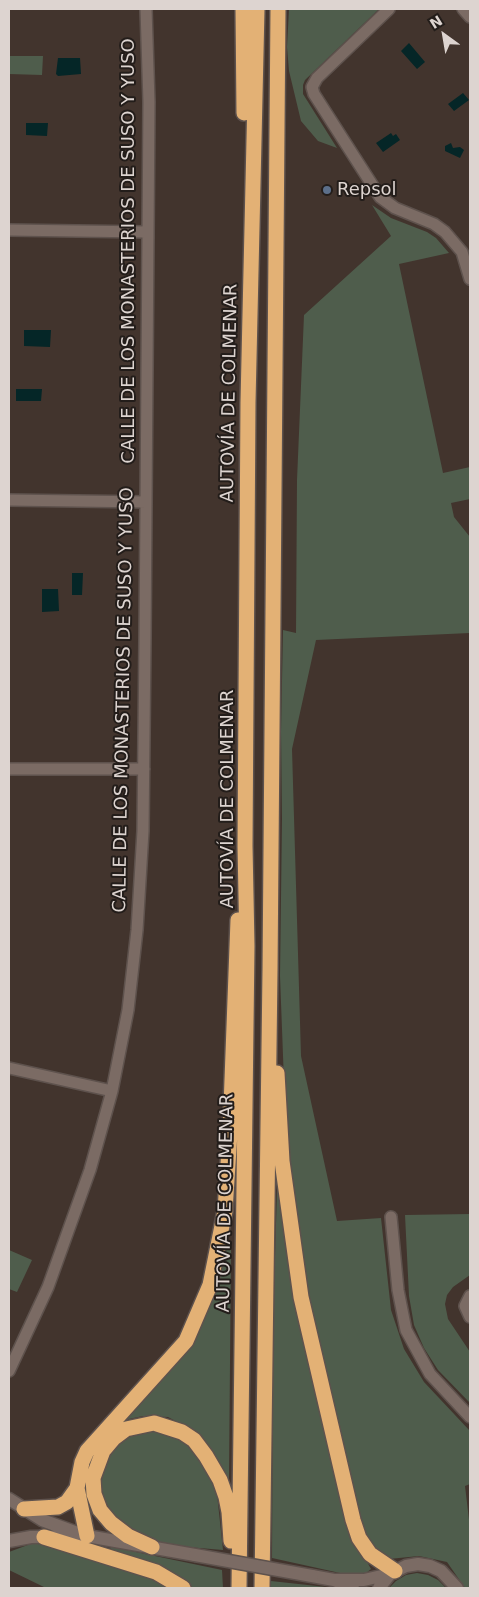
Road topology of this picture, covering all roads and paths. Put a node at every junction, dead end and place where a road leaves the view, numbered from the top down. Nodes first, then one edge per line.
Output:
1 (243, 9) edge
2 (257, 9) edge
3 (389, 9) edge
4 (463, 9) edge
5 (277, 10) edge
6 (146, 13) edge
7 (470, 17) edge
8 (9, 230) edge
9 (146, 232) junction
10 (250, 244) junction
11 (470, 279) edge
12 (9, 500) edge
13 (146, 502) junction
14 (9, 770) edge
15 (144, 770) junction
16 (246, 846) junction
17 (270, 971) junction
18 (9, 1068) edge
19 (112, 1091) junction
20 (390, 1217) dead end
21 (470, 1296) edge
22 (470, 1317) edge
23 (9, 1371) edge
24 (470, 1417) edge
25 (77, 1488) junction
26 (9, 1499) edge
27 (24, 1509) junction
28 (87, 1536) junction
29 (44, 1537) junction
30 (9, 1541) edge
31 (152, 1547) junction
32 (392, 1573) junction
33 (334, 1580) junction
34 (183, 1588) edge
35 (234, 1588) edge
36 (239, 1588) edge
37 (262, 1588) edge
38 (353, 1588) edge
39 (379, 1588) edge
40 (457, 1588) edge

1 - 10 highway
2 - 10 highway, AUTOVÍA DE COLMENAR
3 - 11 street
4 - 7 street
5 - 17 highway
6 - 9 street, CALLE DE LOS MONASTERIOS DE SUSO Y YUSO
8 - 9 street
9 - 13 street, CALLE DE LOS MONASTERIOS DE SUSO Y YUSO
10 - 16 highway, AUTOVÍA DE COLMENAR
12 - 13 street
13 - 15 street, CALLE DE LOS MONASTERIOS DE SUSO Y YUSO
14 - 15 street
15 - 19 street, CALLE DE LOS MONASTERIOS DE SUSO Y YUSO
16 - 25 highway
16 - 36 highway, AUTOVÍA DE COLMENAR
17 - 32 highway
17 - 37 highway
18 - 19 street
19 - 23 street, CALLE DE LOS MONASTERIOS DE SUSO Y YUSO
20 - 24 street
21 - 22 street
25 - 27 highway
25 - 28 highway
26 - 27 street
27 - 28 street
28 - 29 street
28 - 31 street
29 - 30 street
29 - 34 highway
31 - 33 street, bridge
31 - 35 highway
32 - 33 street
32 - 39 street
32 - 40 street
33 - 38 street

